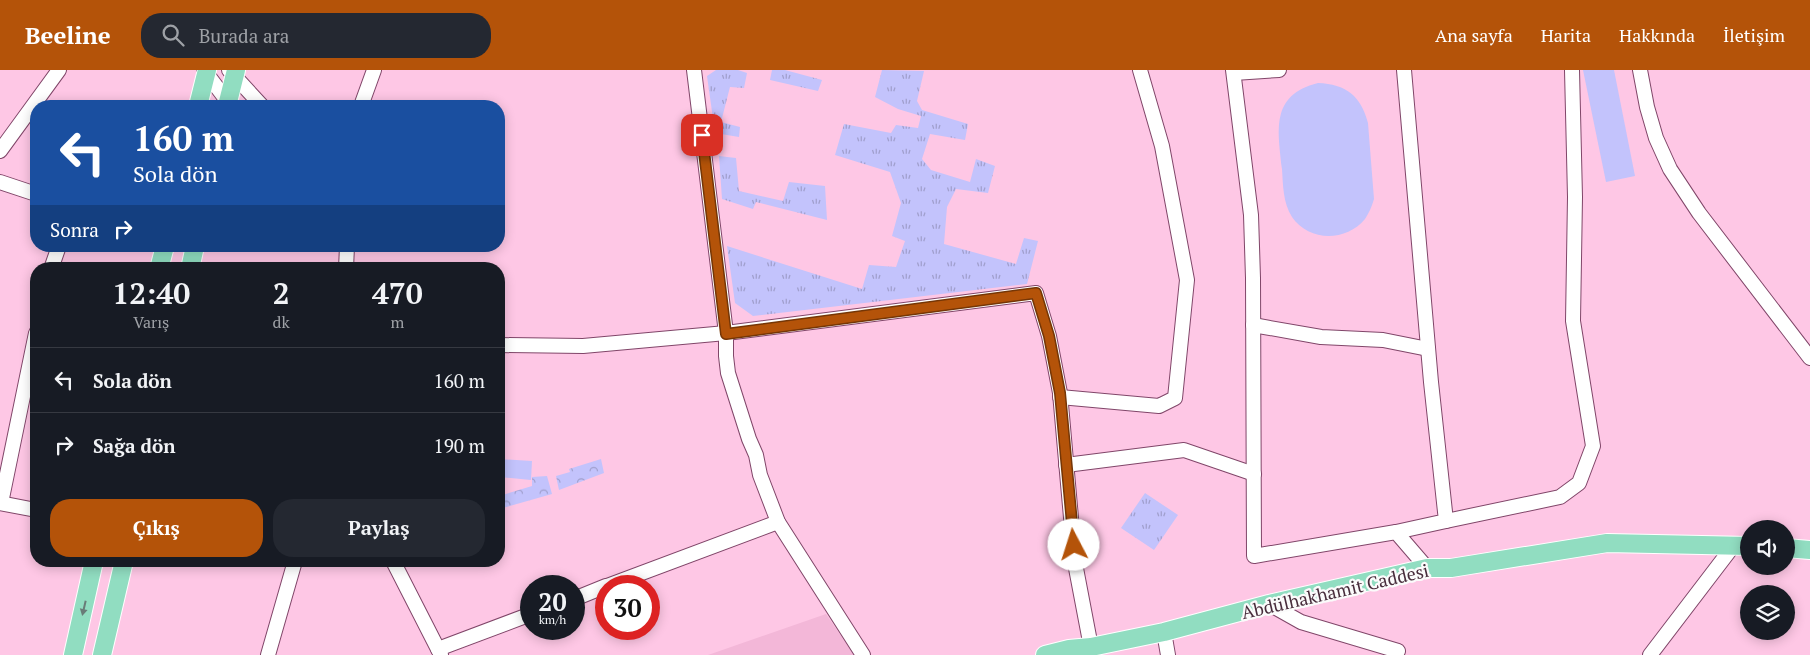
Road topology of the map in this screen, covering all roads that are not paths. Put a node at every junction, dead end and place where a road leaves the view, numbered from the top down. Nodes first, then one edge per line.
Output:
1 (59, 70) edge
2 (374, 70) edge
3 (694, 70) edge
4 (1140, 70) edge
5 (1279, 70) edge
6 (1404, 70) edge
7 (1572, 70) edge
8 (1640, 70) edge
9 (206, 71) edge
10 (1233, 71) edge
11 (233, 72) edge
12 (37, 100) edge
13 (199, 100) edge
14 (226, 100) edge
15 (230, 100) edge
16 (257, 100) edge
17 (363, 100) edge
18 (30, 110) edge
19 (0, 151) edge
20 (0, 182) edge
21 (30, 192) edge
22 (1253, 325) junction
23 (726, 334) junction
24 (505, 345) edge
25 (1428, 349) junction
26 (1810, 358) edge
27 (30, 361) edge
28 (1060, 397) junction
29 (1066, 464) junction
30 (1254, 474) junction
31 (0, 503) edge
32 (30, 509) edge
33 (1446, 520) junction
34 (778, 522) junction
35 (1396, 532) junction
36 (1740, 546) edge
37 (1740, 548) edge
38 (1795, 549) edge
39 (1810, 550) edge
40 (93, 567) edge
41 (123, 567) edge
42 (293, 567) edge
43 (396, 567) edge
44 (1426, 568) junction
45 (636, 575) edge
46 (1269, 604) junction
47 (520, 619) edge
48 (1164, 632) junction
49 (1091, 647) junction
50 (1398, 651) dead end
51 (439, 652) edge
52 (1070, 652) edge
53 (73, 655) edge
54 (102, 655) edge
55 (268, 655) edge
56 (863, 655) edge
57 (1045, 655) edge
58 (1168, 655) edge
59 (1650, 655) edge

1 - 12 street
2 - 17 street
3 - 23 street
4 - 28 street
5 - 10 street
6 - 25 street
7 - 33 street
8 - 26 street
9 - 13 main road
9 - 14 street
10 - 22 street
11 - 15 main road
11 - 16 street
18 - 19 street
20 - 21 street
22 - 25 street
22 - 30 street
23 - 24 street
23 - 28 street
23 - 34 street
25 - 33 street
27 - 31 street
28 - 29 street
29 - 30 street
29 - 49 street
30 - 35 street
31 - 32 street
33 - 35 street
34 - 45 street
34 - 56 street
35 - 44 street
36 - 44 main road, Abdülhakhamit Caddesi
37 - 59 street
38 - 39 main road
40 -> 53 main road
41 - 54 main road
42 - 55 street
43 - 51 street
44 - 46 main road, Abdülhakhamit Caddesi
46 - 48 main road, Abdülhakhamit Caddesi
46 - 50 street
47 - 51 street
48 - 49 main road, Abdülhakhamit Caddesi
48 - 58 street
49 - 52 main road, Abdülhakhamit Caddesi
52 - 57 main road, Abdülhakhamit Caddesi

